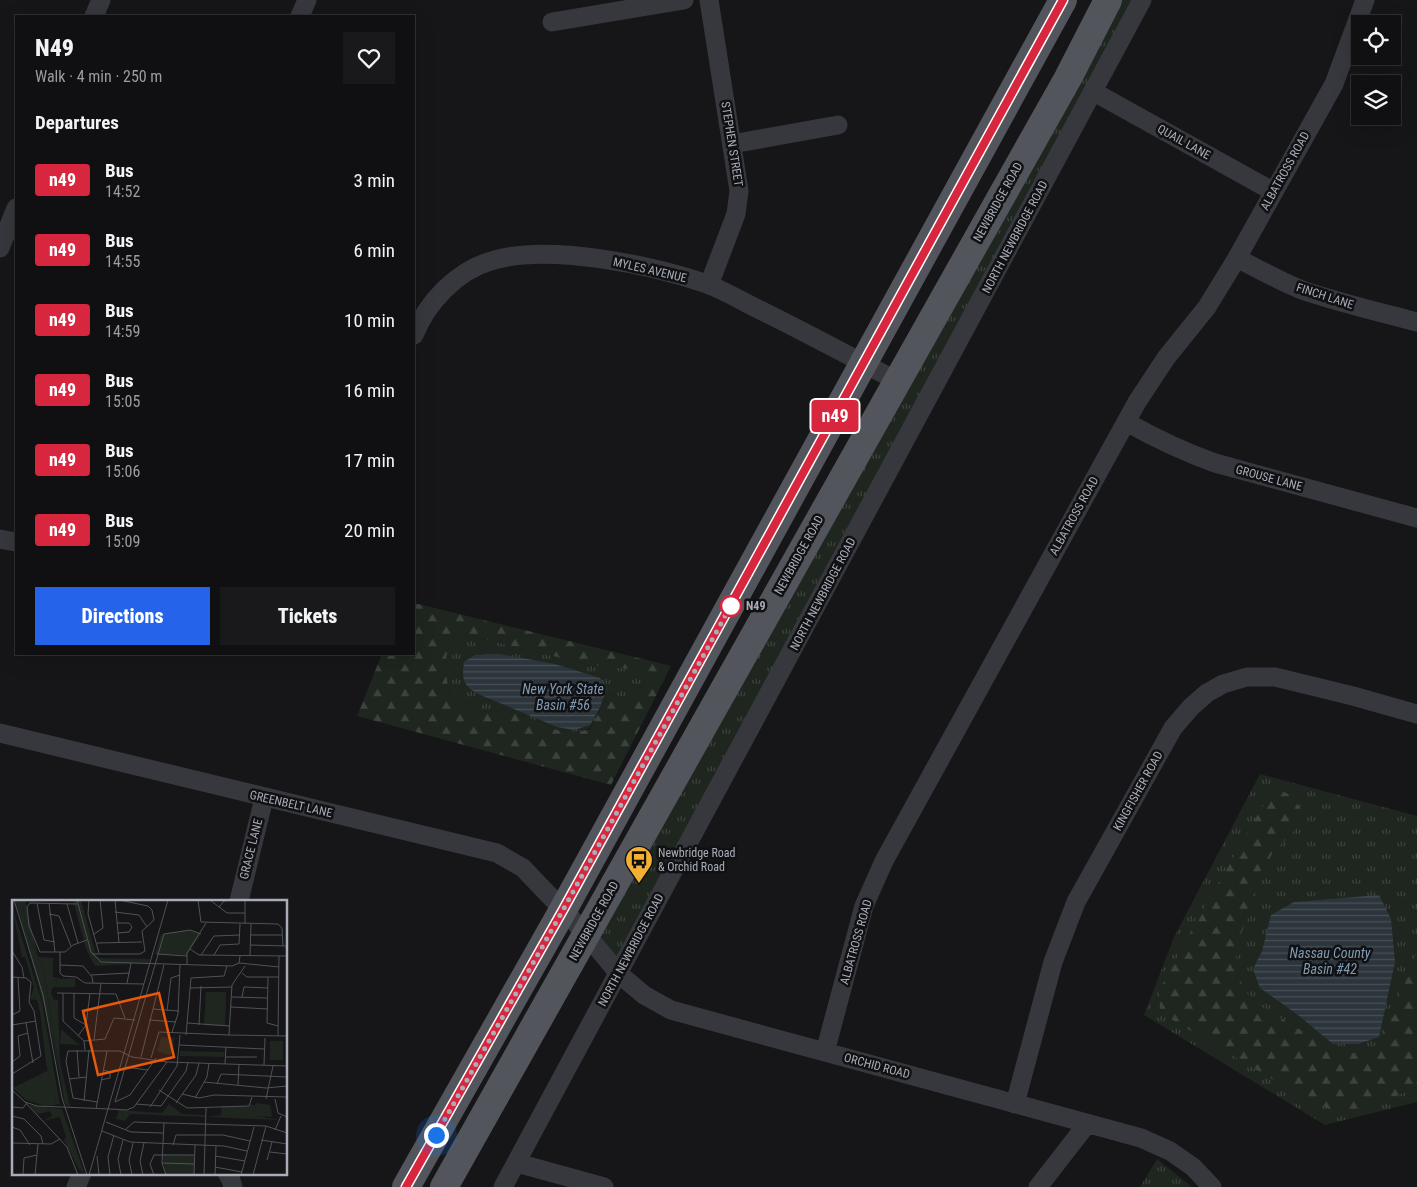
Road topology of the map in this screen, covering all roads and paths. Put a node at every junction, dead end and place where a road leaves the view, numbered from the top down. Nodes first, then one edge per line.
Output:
1 (101, 0) edge
2 (307, 0) edge
3 (684, 0) edge
4 (709, 0) edge
5 (1063, 0) edge
6 (1108, 0) edge
7 (1142, 0) edge
8 (1365, 0) edge
9 (94, 15) edge
10 (300, 15) edge
11 (552, 22) dead end
12 (1094, 92) junction
13 (838, 125) dead end
14 (732, 144) junction
15 (1274, 192) junction
16 (15, 210) edge
17 (0, 248) edge
18 (1237, 258) junction
19 (709, 285) junction
20 (1417, 322) edge
21 (415, 333) edge
22 (864, 364) junction
23 (897, 381) junction
24 (1126, 422) junction
25 (1417, 518) edge
26 (0, 538) edge
27 (15, 542) edge
28 (1417, 714) edge
29 (0, 733) edge
30 (264, 798) junction
31 (239, 900) edge
32 (563, 910) junction
33 (586, 934) junction
34 (619, 974) junction
35 (826, 1052) junction
36 (1015, 1104) junction
37 (1088, 1124) junction
38 (517, 1163) junction
39 (82, 1174) edge
40 (228, 1174) edge
41 (76, 1187) edge
42 (234, 1187) edge
43 (406, 1187) edge
44 (444, 1187) edge
45 (503, 1187) edge
46 (604, 1187) edge
47 (1038, 1187) edge
48 (1212, 1187) edge

1 - 9 street
2 - 10 street
3 - 11 street
4 - 14 street, STEPHEN STREET
5 - 22 main road
6 - 23 main road, NEWBRIDGE ROAD
7 - 12 street, NORTH NEWBRIDGE ROAD
8 - 15 street, ALBATROSS ROAD
12 - 15 street, QUAIL LANE
12 - 34 street, NORTH NEWBRIDGE ROAD
13 - 14 street
14 - 19 street, STEPHEN STREET
15 - 18 street, ALBATROSS ROAD
16 - 17 street
18 - 20 street, FINCH LANE
18 - 24 street, ALBATROSS ROAD
19 - 21 street, MYLES AVENUE
19 - 22 street, MYLES AVENUE
22 - 23 street, MYLES AVENUE
22 - 32 main road
23 - 33 main road, NEWBRIDGE ROAD
24 - 25 street, GROUSE LANE
24 - 35 street, ALBATROSS ROAD
26 - 27 street
28 - 36 street, KINGFISHER ROAD
29 - 30 street, GREENBELT LANE
30 - 31 street, GRACE LANE
30 - 32 street, GREENBELT LANE
32 - 33 street, ORCHID ROAD
32 - 43 main road
33 - 34 street, ORCHID ROAD
33 - 44 main road, NEWBRIDGE ROAD
34 - 35 street, ORCHID ROAD
34 - 38 street, NORTH NEWBRIDGE ROAD
35 - 36 street, ORCHID ROAD
36 - 37 street, ORCHID ROAD
37 - 47 street
37 - 48 street, ORCHID ROAD
38 - 45 street, NORTH NEWBRIDGE ROAD
38 - 46 street
39 - 41 street
40 - 42 street

